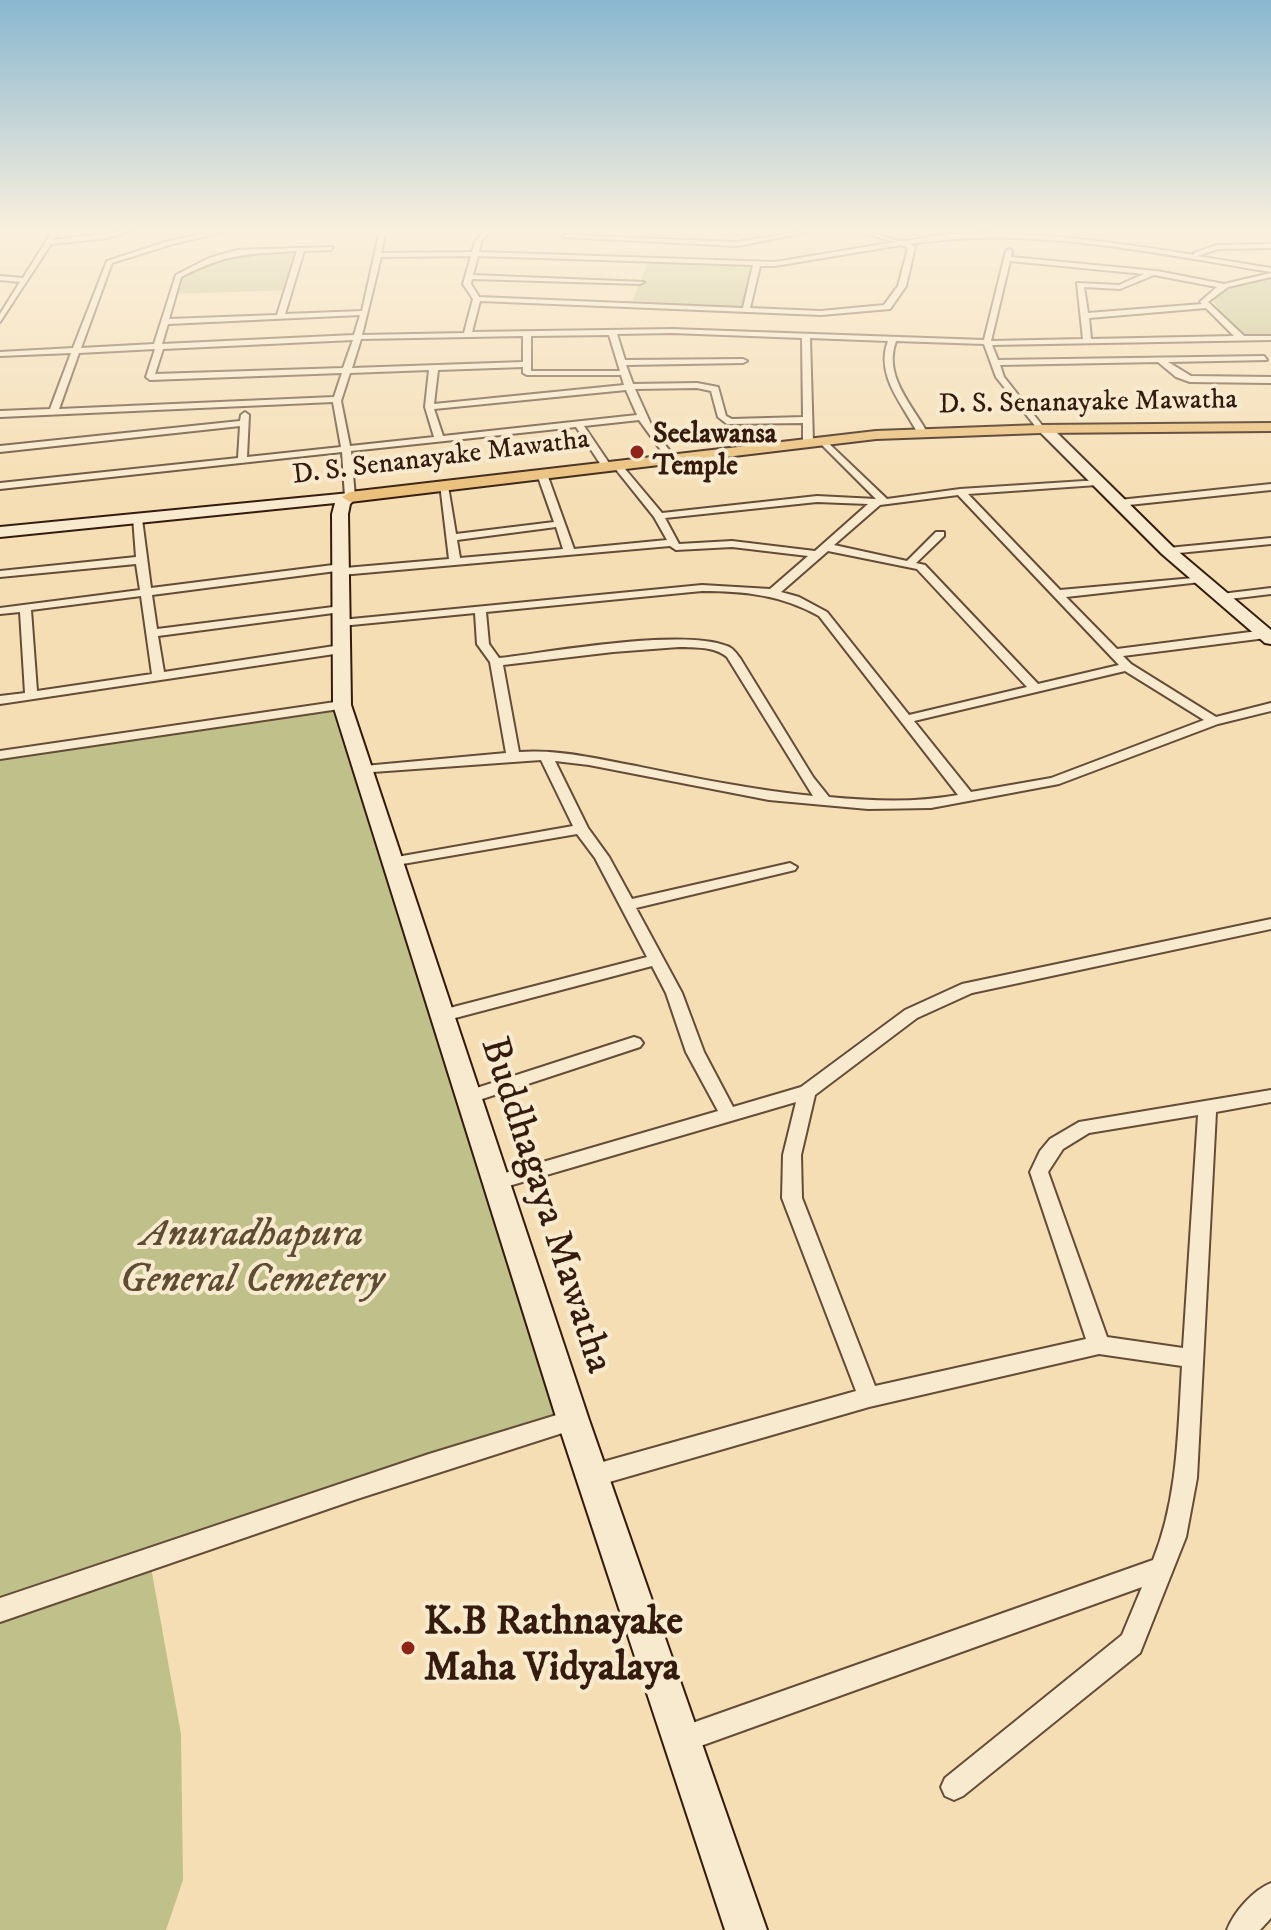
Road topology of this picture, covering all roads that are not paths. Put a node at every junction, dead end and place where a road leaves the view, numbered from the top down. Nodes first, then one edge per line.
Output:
1 (87, 320) edge
2 (209, 320) edge
3 (363, 320) edge
4 (472, 320) edge
5 (673, 320) edge
6 (993, 320) edge
7 (1085, 320) edge
8 (1221, 320) edge
9 (164, 322) joint
10 (672, 331) junction
11 (612, 332) junction
12 (527, 333) junction
13 (468, 334) junction
14 (806, 336) junction
15 (357, 337) junction
16 (1271, 338) edge
17 (893, 339) junction
18 (1243, 339) junction
19 (1087, 341) junction
20 (988, 343) junction
21 (158, 347) junction
22 (76, 350) junction
23 (0, 354) edge
24 (1160, 360) junction
25 (743, 361) dead end
26 (1268, 361) edge
27 (995, 363) junction
28 (527, 364) junction
29 (434, 366) junction
30 (347, 368) junction
31 (623, 368) junction
32 (1271, 380) edge
33 (630, 387) junction
34 (337, 399) junction
35 (246, 403) junction
36 (429, 407) junction
37 (53, 412) junction
38 (0, 414) edge
39 (643, 417) junction
40 (807, 420) junction
41 (244, 423) junction
42 (579, 425) junction
43 (1271, 427) edge
44 (1042, 429) junction
45 (922, 432) junction
46 (440, 440) junction
47 (815, 442) junction
48 (0, 449) edge
49 (346, 449) junction
50 (671, 458) junction
51 (242, 461) junction
52 (611, 465) junction
53 (542, 474) junction
54 (1097, 482) junction
55 (0, 486) edge
56 (443, 486) junction
57 (1271, 487) edge
58 (960, 492) junction
59 (350, 497) junction
60 (881, 502) junction
61 (1119, 503) junction
62 (659, 516) junction
63 (137, 519) junction
64 (559, 524) junction
65 (0, 532) edge
66 (940, 534) dead end
67 (453, 537) junction
68 (1271, 541) edge
69 (674, 543) junction
70 (826, 547) junction
71 (1168, 551) junction
72 (570, 553) junction
73 (815, 554) junction
74 (140, 560) junction
75 (911, 562) junction
76 (455, 563) junction
77 (341, 569) junction
78 (0, 574) edge
79 (1201, 579) junction
80 (1271, 591) edge
81 (143, 592) junction
82 (773, 593) junction
83 (1058, 594) junction
84 (1221, 597) junction
85 (25, 608) junction
86 (0, 611) edge
87 (480, 611) junction
88 (341, 627) junction
89 (152, 633) junction
90 (1268, 636) edge
91 (1115, 653) junction
92 (496, 662) junction
93 (1127, 667) junction
94 (158, 676) junction
95 (1036, 689) junction
96 (31, 695) junction
97 (0, 700) edge
98 (342, 705) junction
99 (1271, 707) edge
100 (906, 719) junction
101 (1214, 721) junction
102 (513, 754) junction
103 (0, 755) edge
104 (546, 756) junction
105 (364, 770) junction
106 (967, 797) junction
107 (825, 802) junction
108 (581, 829) junction
109 (391, 862) junction
110 (790, 867) dead end
111 (628, 905) junction
112 (1271, 924) edge
113 (656, 960) junction
114 (440, 1016) junction
115 (634, 1043) dead end
116 (807, 1092) junction
117 (1271, 1096) edge
118 (467, 1098) junction
119 (1207, 1106) junction
120 (729, 1116) junction
121 (495, 1183) junction
122 (1099, 1345) junction
123 (1191, 1358) junction
124 (869, 1397) junction
125 (573, 1420) junction
126 (592, 1476) junction
127 (1162, 1568) junction
128 (0, 1610) edge
129 (681, 1740) junction
130 (954, 1787) dead end
131 (1271, 1897) edge
132 (746, 1930) edge
133 (1241, 1930) edge

1 - 22 street
2 - 9 street
3 - 15 street
4 - 13 street
5 - 10 street
6 - 20 street
7 - 19 street
8 - 18 street
9 - 21 street
10 - 11 street
10 - 14 street
11 - 12 street
11 - 31 street
12 - 13 street
12 - 28 street
13 - 15 street
14 - 17 street
14 - 40 street
15 - 21 street
15 - 30 street
16 - 18 street
17 - 20 street
17 - 45 street
18 - 19 street
18 - 26 street
19 - 20 street
20 - 27 street
21 - 22 street
21 - 30 street
22 - 23 street
22 - 37 street
24 - 26 street
24 - 27 street
24 - 32 street
25 - 31 street
27 - 44 street
28 - 29 street
28 - 31 street
29 - 30 street
29 - 36 street
30 - 34 street
31 - 33 street
33 - 36 street
33 - 39 street
33 - 40 street
34 - 35 street
34 - 49 street
35 - 37 street
35 - 41 street
36 - 46 street
37 - 38 street
39 - 42 street
39 - 50 street
40 - 47 street
41 - 48 street
41 - 51 street
42 - 46 street
42 - 52 street
43 - 44 main road, D. S. Senanayake Mawatha
44 - 45 main road, D. S. Senanayake Mawatha
44 - 54 main road
45 - 47 main road, D. S. Senanayake Mawatha
46 - 49 street
47 - 50 main road, D. S. Senanayake Mawatha
47 - 60 street
49 - 51 street
49 - 59 street
50 - 52 main road, D. S. Senanayake Mawatha
51 - 55 street
52 - 53 main road, D. S. Senanayake Mawatha
52 - 62 street
53 - 56 main road, D. S. Senanayake Mawatha
53 - 64 street
54 - 58 street
54 - 61 main road
56 - 59 main road, D. S. Senanayake Mawatha
56 - 67 street
57 - 61 street
58 - 60 street
58 - 83 street
59 - 63 main road, D. S. Senanayake Mawatha
59 - 77 main road, Buddhagaya Mawatha
60 - 62 street
60 - 70 street
61 - 71 main road
62 - 69 street
63 - 65 main road, D. S. Senanayake Mawatha
63 - 74 street
64 - 67 street
64 - 72 street
66 - 75 street
67 - 76 street
68 - 71 street
69 - 72 street
69 - 73 street
70 - 73 street
70 - 75 street
71 - 79 main road
72 - 76 street
73 - 82 street
74 - 78 street
74 - 81 street
75 - 95 street
76 - 77 street
77 - 81 street
77 - 88 main road, Buddhagaya Mawatha
79 - 83 street
79 - 84 main road
80 - 84 street
81 - 85 street
81 - 89 street
82 - 87 street
82 - 100 street
83 - 91 street
84 - 90 main road
85 - 86 street
85 - 96 street
87 - 88 street
87 - 92 street
88 - 89 street
88 - 94 street
88 - 98 main road, Buddhagaya Mawatha
89 - 94 street
90 - 91 street
91 - 93 street
92 - 102 street
92 - 107 street
93 - 95 street
93 - 101 street
94 - 96 street
95 - 100 street
96 - 97 street
98 - 103 street
98 - 105 main road, Buddhagaya Mawatha
99 - 101 street
100 - 106 street
101 - 106 street
102 - 104 street
102 - 105 street
104 - 107 street
104 - 108 street
105 - 109 main road, Buddhagaya Mawatha
106 - 107 street
108 - 109 street
108 - 111 street
109 - 114 main road, Buddhagaya Mawatha
110 - 111 street
111 - 113 street
112 - 116 street
113 - 114 street
113 - 120 street
114 - 118 main road, Buddhagaya Mawatha
115 - 118 street
116 - 120 street
116 - 124 street
117 - 119 street
118 - 121 main road, Buddhagaya Mawatha
119 - 122 street
119 - 123 street
120 - 121 street
121 - 125 main road, Buddhagaya Mawatha
122 - 123 street
122 - 124 street
123 - 127 street
124 - 126 street
125 - 126 main road, Buddhagaya Mawatha
125 - 128 street
126 - 129 main road, Buddhagaya Mawatha
127 - 129 street
127 - 130 street
129 - 132 main road, Buddhagaya Mawatha
131 - 133 street

